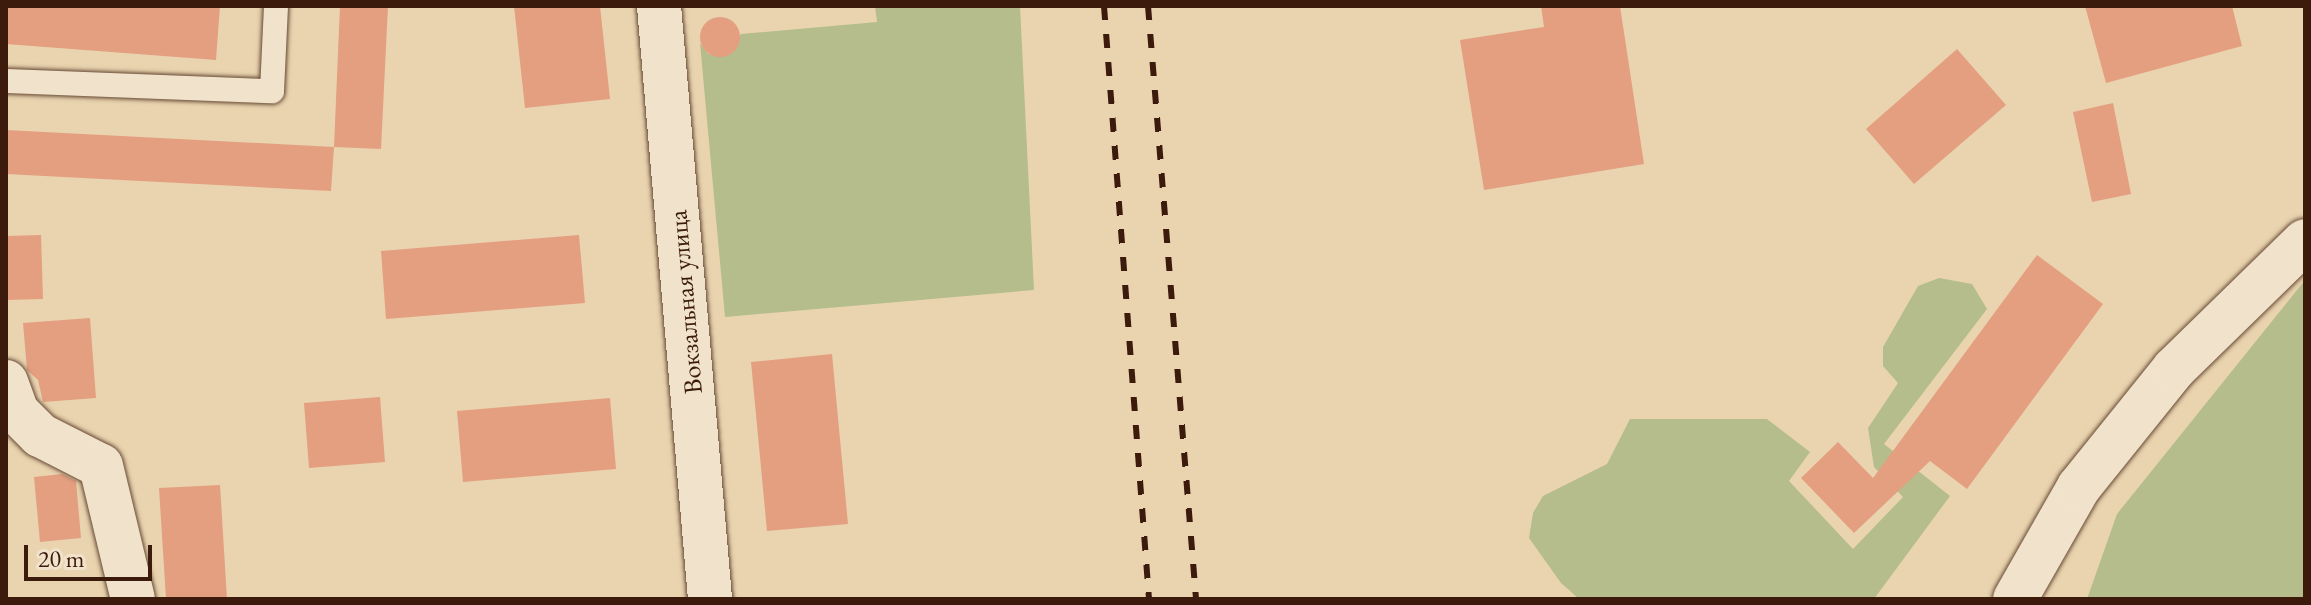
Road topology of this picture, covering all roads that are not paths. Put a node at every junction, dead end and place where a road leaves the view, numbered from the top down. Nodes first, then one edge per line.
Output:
1 (276, 6) edge
2 (659, 6) edge
3 (6, 81) edge
4 (2305, 241) edge
5 (6, 382) edge
6 (133, 599) edge
7 (710, 599) edge
8 (2015, 599) edge

1 - 3 lane
2 - 7 street, Вокзальная улица
4 - 8 street
5 - 6 street

